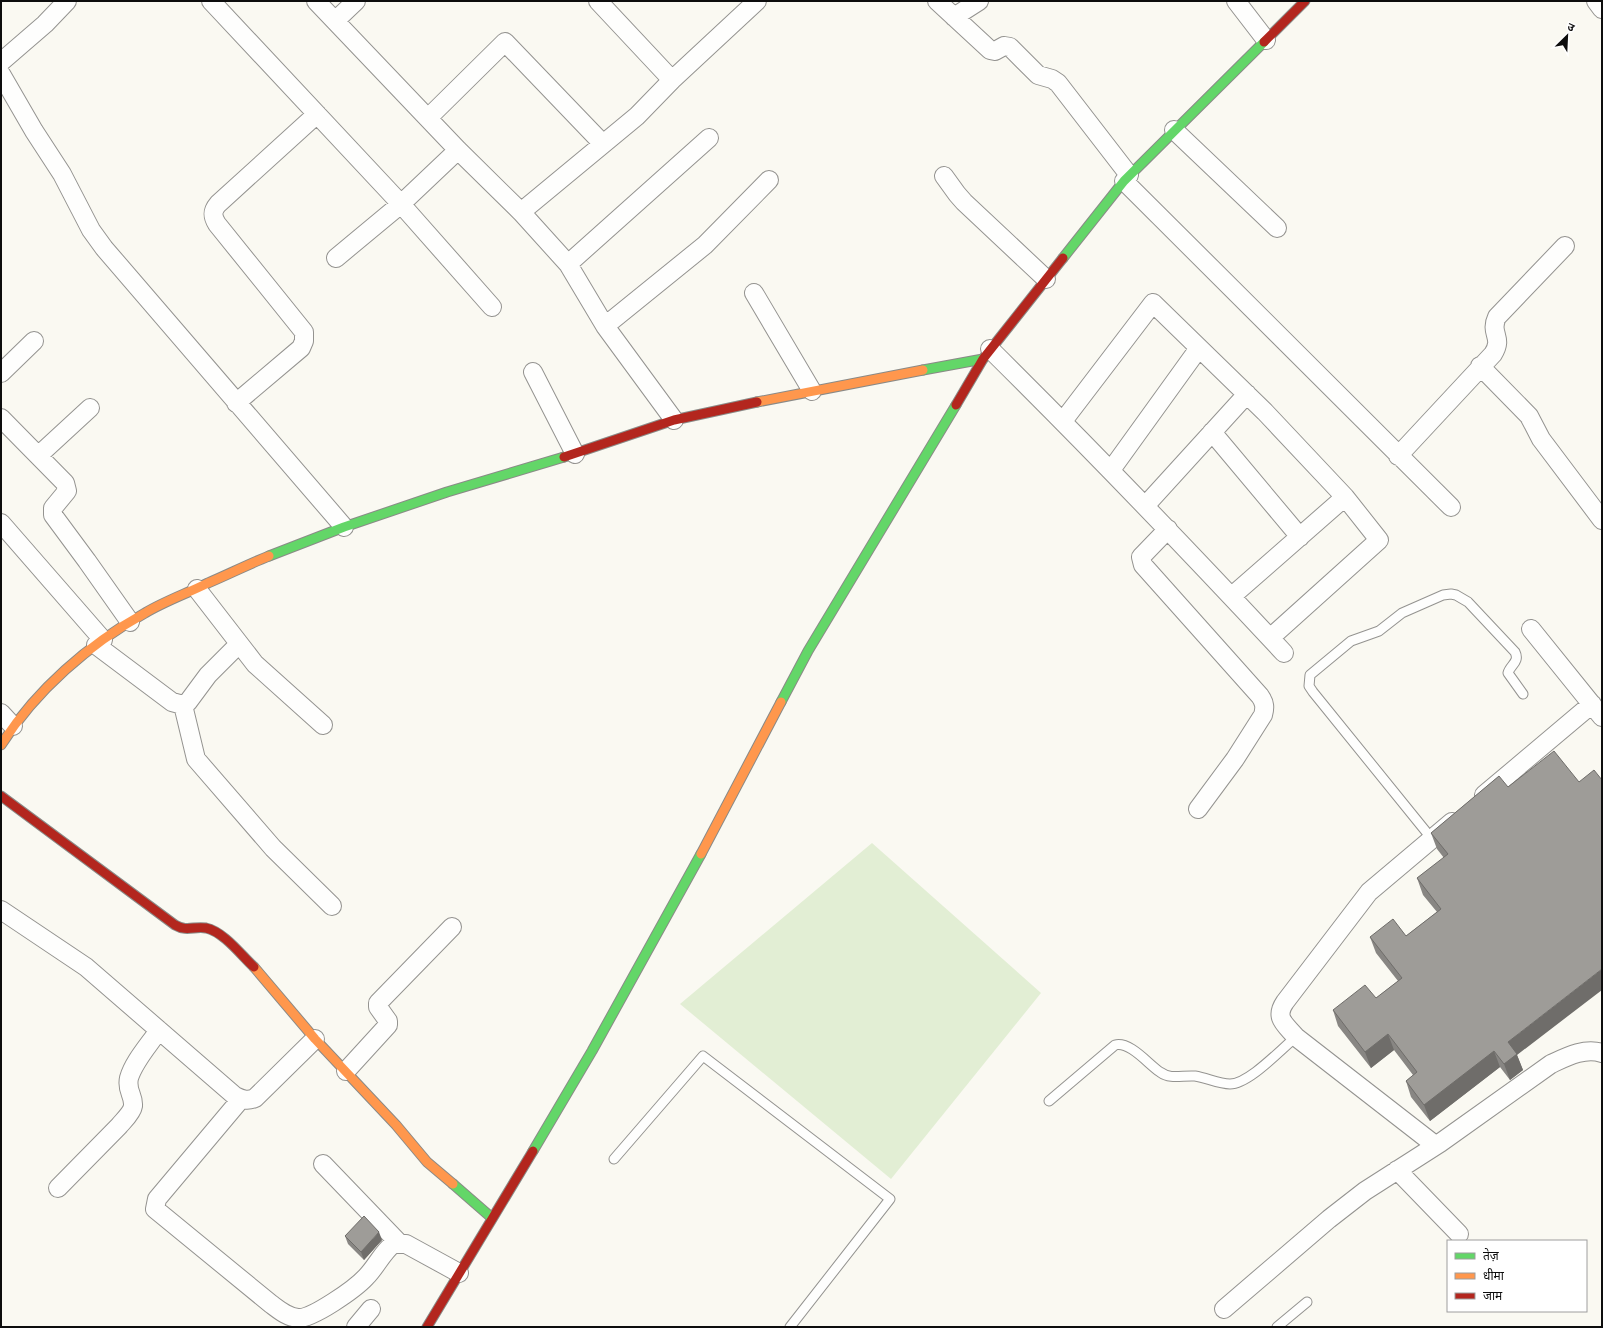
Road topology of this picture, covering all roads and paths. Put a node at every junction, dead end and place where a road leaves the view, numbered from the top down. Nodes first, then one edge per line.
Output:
1 (67, 1) edge
2 (211, 1) edge
3 (316, 1) edge
4 (356, 1) edge
5 (598, 1) edge
6 (937, 1) edge
7 (979, 1) edge
8 (1236, 1) edge
9 (1304, 1) edge
10 (1596, 1) edge
11 (746, 4) edge
12 (1602, 8) edge
13 (954, 17) junction
14 (335, 21) junction
15 (1266, 40) junction
16 (1, 62) edge
17 (1, 74) edge
18 (672, 80) junction
19 (317, 114) junction
20 (428, 118) junction
21 (1174, 130) junction
22 (709, 138) dead end
23 (603, 144) junction
24 (458, 150) junction
25 (944, 176) dead end
26 (1126, 178) junction
27 (769, 180) dead end
28 (401, 204) junction
29 (521, 212) junction
30 (1277, 228) dead end
31 (1565, 246) dead end
32 (336, 258) dead end
33 (568, 264) junction
34 (1046, 279) junction
35 (754, 293) dead end
36 (492, 307) dead end
37 (605, 326) junction
38 (34, 341) dead end
39 (1199, 348) junction
40 (987, 354) junction
41 (1480, 366) junction
42 (533, 372) dead end
43 (1, 373) edge
44 (812, 391) junction
45 (1247, 394) junction
46 (236, 403) junction
47 (90, 408) dead end
48 (1, 418) edge
49 (674, 420) junction
50 (1063, 421) junction
51 (1212, 432) junction
52 (575, 454) junction
53 (39, 456) junction
54 (1398, 456) junction
55 (1111, 470) junction
56 (1345, 497) junction
57 (1145, 506) junction
58 (1451, 507) dead end
59 (1602, 520) edge
60 (1, 523) edge
61 (344, 527) junction
62 (1168, 530) junction
63 (1300, 537) junction
64 (197, 589) junction
65 (1232, 596) junction
66 (130, 622) junction
67 (1531, 629) dead end
68 (1270, 638) junction
69 (99, 643) junction
70 (239, 644) junction
71 (1284, 653) dead end
72 (1523, 694) dead end
73 (183, 705) junction
74 (1597, 710) edge
75 (1, 713) edge
76 (323, 725) dead end
77 (13, 726) junction
78 (1, 745) edge
79 (1, 796) edge
80 (1198, 808) dead end
81 (1432, 838) junction
82 (332, 906) dead end
83 (1, 910) edge
84 (452, 927) dead end
85 (159, 1030) junction
86 (1296, 1037) junction
87 (315, 1038) junction
88 (1602, 1052) edge
89 (346, 1071) junction
90 (241, 1099) junction
91 (1049, 1101) dead end
92 (1435, 1146) junction
93 (614, 1159) dead end
94 (324, 1164) dead end
95 (1397, 1170) junction
96 (58, 1188) dead end
97 (492, 1218) junction
98 (1459, 1234) dead end
99 (399, 1243) junction
100 (459, 1272) junction
101 (1307, 1302) dead end
102 (371, 1309) dead end
103 (1224, 1309) dead end
104 (356, 1327) edge
105 (427, 1327) edge
106 (790, 1327) edge
107 (1278, 1327) edge

1 - 16 street
2 - 19 street
3 - 14 street
4 - 14 street
5 - 18 street
6 - 13 street
7 - 13 street
8 - 15 street
9 - 15 street
10 - 12 street
11 - 18 street
13 - 26 street
14 - 20 street
15 - 21 street
17 - 46 street
18 - 23 street
19 - 28 street
19 - 46 street
20 - 23 street
20 - 24 street
21 - 26 street
21 - 30 street
22 - 33 street
23 - 29 street
24 - 28 street
24 - 29 street
25 - 34 street
26 - 34 street
26 - 54 street
27 - 37 street
28 - 32 street
28 - 36 street
29 - 33 street
31 - 41 street
33 - 37 street
34 - 40 street
35 - 44 street
37 - 49 street
38 - 43 street
39 - 45 street
39 - 50 street
39 - 55 street
40 - 44 street
40 - 50 street
40 - 97 street
41 - 54 street
41 - 59 street
42 - 52 street
44 - 49 street
45 - 51 street
45 - 56 street
46 - 61 street
47 - 53 street
48 - 53 street
49 - 52 street
50 - 55 street
51 - 57 street
51 - 63 street
52 - 61 street
53 - 66 street
54 - 58 street
55 - 57 street
56 - 63 street
56 - 68 street
57 - 62 street
60 - 69 street
61 - 64 street
62 - 65 street
62 - 80 street
63 - 65 street
64 - 66 street
64 - 70 street
65 - 68 street
66 - 69 street
67 - 74 street
68 - 71 street
69 - 73 street
69 - 77 street
70 - 73 street
70 - 76 street
72 - 81 lane
73 - 82 street
74 - 81 street
75 - 77 street
77 - 78 street
79 - 87 street
81 - 86 street
83 - 85 street
84 - 89 street
85 - 90 street
85 - 96 street
86 - 91 lane
86 - 92 street
87 - 89 street
87 - 90 street
88 - 92 street
89 - 97 street
90 - 99 street
92 - 95 street
93 - 106 lane
94 - 99 street
95 - 98 street
95 - 103 street
97 - 100 street
99 - 100 street
100 - 105 street
101 - 107 lane
102 - 104 street

